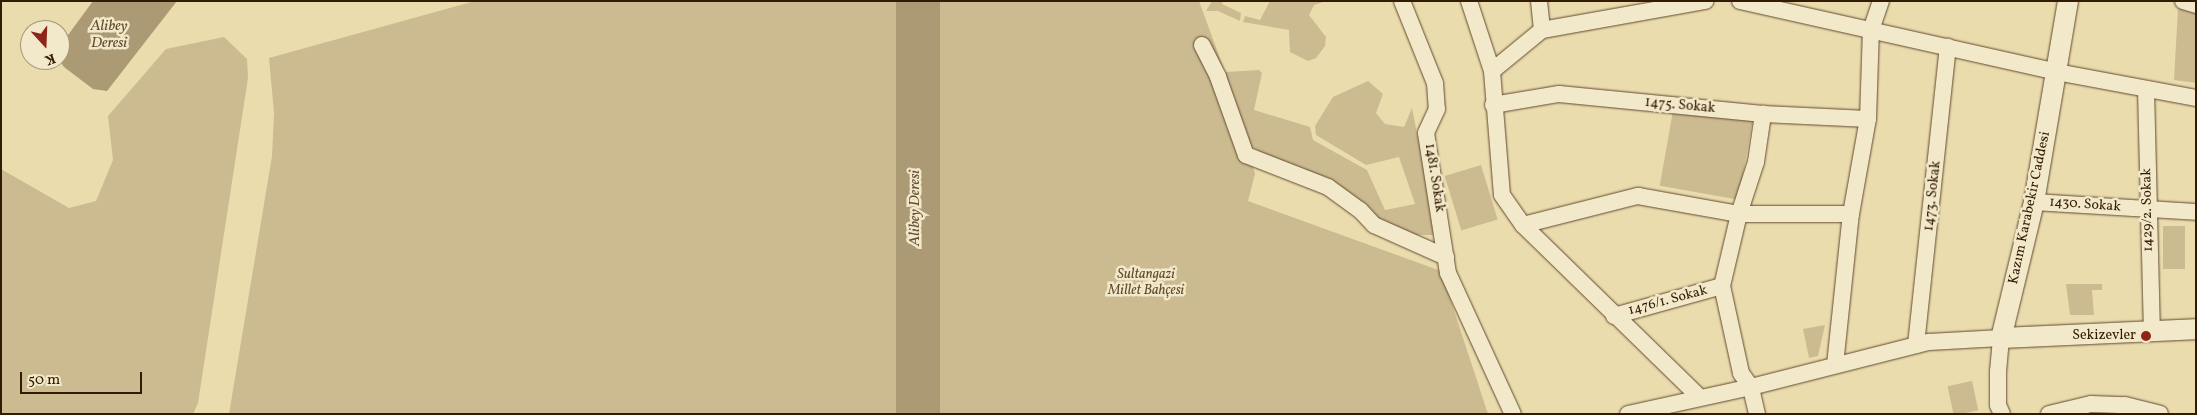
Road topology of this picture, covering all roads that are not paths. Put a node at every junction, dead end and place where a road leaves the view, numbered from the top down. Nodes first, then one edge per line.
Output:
1 (1402, 1) edge
2 (1469, 1) edge
3 (1539, 1) edge
4 (1705, 1) edge
5 (1740, 1) edge
6 (1882, 1) edge
7 (2068, 1) edge
8 (2183, 1) edge
9 (2196, 5) edge
10 (1542, 30) junction
11 (1871, 30) junction
12 (1202, 45) dead end
13 (1948, 47) junction
14 (1492, 71) junction
15 (2057, 72) junction
16 (2146, 89) junction
17 (2196, 98) edge
18 (1493, 105) junction
19 (1763, 114) junction
20 (1868, 119) junction
21 (2034, 202) junction
22 (2148, 209) junction
23 (2196, 212) edge
24 (1739, 214) junction
25 (1851, 214) junction
26 (1523, 225) junction
27 (1446, 257) junction
28 (1722, 286) junction
29 (1614, 316) junction
30 (2196, 329) edge
31 (2152, 330) junction
32 (2001, 338) junction
33 (1916, 345) junction
34 (1835, 366) junction
35 (1750, 387) junction
36 (1699, 397) junction
37 (1513, 414) edge
38 (1628, 414) edge
39 (1757, 414) edge
40 (2002, 414) edge
41 (2050, 414) edge
42 (2160, 414) edge

1 - 27 street, 1481. Sokak
2 - 14 street
3 - 10 street
4 - 10 street
5 - 11 street
6 - 11 street
7 - 15 street, Kazım Karabekir Caddesi
8 - 9 street
10 - 14 street
11 - 13 street
11 - 20 street
12 - 27 street
13 - 15 street
13 - 33 street, 1473. Sokak
14 - 18 street
15 - 16 street
15 - 21 street, Kazım Karabekir Caddesi
16 - 17 street
16 - 22 street, 1429/2. Sokak
18 - 19 street, 1475. Sokak
18 - 26 street
19 - 20 street, 1475. Sokak
19 - 24 street
20 - 25 street
21 - 22 street, 1430. Sokak
21 - 32 street, Kazım Karabekir Caddesi
22 - 23 street, 1430. Sokak
22 - 31 street, 1429/2. Sokak
24 - 25 street
24 - 26 street
24 - 28 street
25 - 34 street
26 - 29 street
27 - 37 street, 1481. Sokak
28 - 29 street, 1476/1. Sokak
28 - 35 street
29 - 36 street
30 - 31 street
31 - 32 street
32 - 33 street
32 - 40 street, Kazım Karabekir Caddesi
33 - 34 street
34 - 35 street
35 - 36 street
35 - 39 street
36 - 38 street
41 - 42 street

